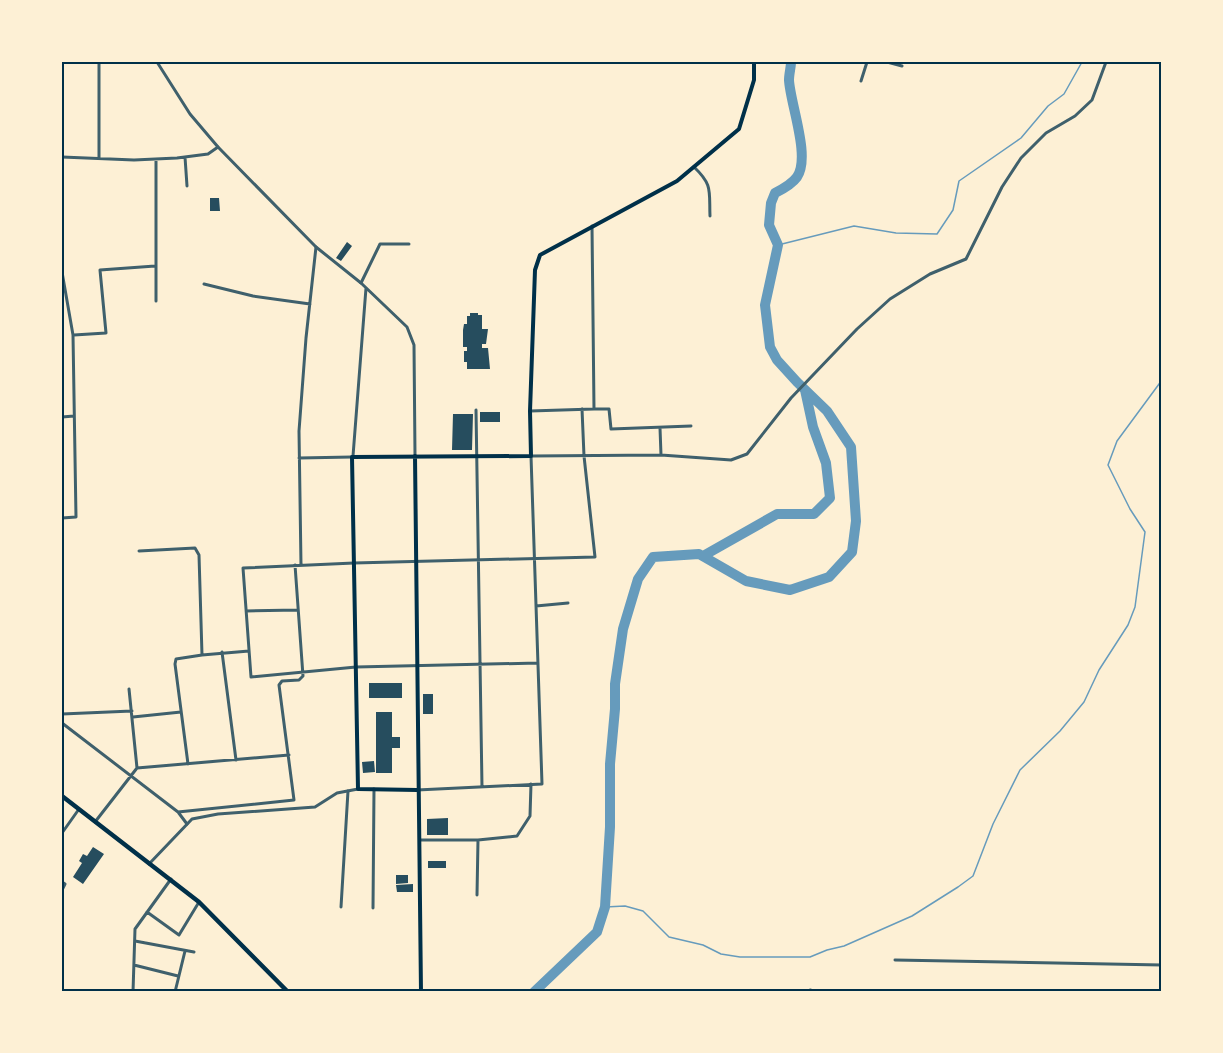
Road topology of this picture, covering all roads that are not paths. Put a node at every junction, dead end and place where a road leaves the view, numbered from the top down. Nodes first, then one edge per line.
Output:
1 (157, 62) edge
2 (754, 62) edge
3 (867, 62) edge
4 (887, 62) edge
5 (1106, 62) edge
6 (99, 63) dead end
7 (902, 66) dead end
8 (861, 81) dead end
9 (218, 147) junction
10 (62, 157) edge
11 (185, 157) junction
12 (99, 158) junction
13 (156, 159) junction
14 (694, 167) junction
15 (188, 186) dead end
16 (710, 216) dead end
17 (592, 226) junction
18 (409, 244) dead end
19 (316, 247) junction
20 (155, 266) junction
21 (62, 272) edge
22 (361, 283) junction
23 (204, 284) dead end
24 (366, 288) junction
25 (156, 301) dead end
26 (310, 304) junction
27 (73, 336) junction
28 (594, 409) junction
29 (476, 410) dead end
30 (582, 410) junction
31 (530, 411) junction
32 (74, 416) junction
33 (62, 417) edge
34 (691, 426) dead end
35 (660, 428) junction
36 (477, 455) junction
37 (661, 455) junction
38 (415, 456) junction
39 (531, 456) junction
40 (584, 456) junction
41 (352, 457) junction
42 (299, 458) junction
43 (62, 518) edge
44 (139, 552) dead end
45 (535, 560) junction
46 (416, 561) junction
47 (477, 561) junction
48 (354, 563) junction
49 (300, 564) junction
50 (295, 565) junction
51 (568, 603) dead end
52 (536, 606) junction
53 (298, 610) junction
54 (246, 611) junction
55 (249, 651) junction
56 (222, 652) junction
57 (202, 655) junction
58 (538, 663) junction
59 (480, 664) junction
60 (416, 666) junction
61 (356, 668) junction
62 (303, 672) junction
63 (129, 689) dead end
64 (132, 711) junction
65 (181, 712) junction
66 (62, 714) edge
67 (133, 717) junction
68 (62, 723) edge
69 (289, 755) junction
70 (236, 760) junction
71 (189, 765) junction
72 (137, 768) junction
73 (130, 778) junction
74 (531, 784) junction
75 (482, 787) junction
76 (358, 789) junction
77 (374, 789) junction
78 (417, 790) junction
79 (348, 791) junction
80 (62, 796) edge
81 (79, 810) junction
82 (178, 812) junction
83 (95, 822) junction
84 (187, 824) junction
85 (62, 833) edge
86 (418, 840) junction
87 (478, 840) junction
88 (149, 864) junction
89 (171, 879) junction
90 (62, 882) edge
91 (62, 890) edge
92 (477, 895) dead end
93 (199, 902) junction
94 (341, 907) dead end
95 (373, 908) dead end
96 (147, 912) junction
97 (135, 942) junction
98 (185, 951) junction
99 (194, 952) dead end
100 (895, 960) dead end
101 (134, 965) junction
102 (1161, 965) edge
103 (178, 976) junction
104 (133, 992) edge
105 (175, 992) edge
106 (288, 992) edge
107 (421, 992) edge
108 (810, 992) edge
109 (818, 992) edge

1 - 9 street
2 - 14 main road
3 - 8 street
4 - 7 street
5 - 37 street
6 - 12 street
9 - 11 street
9 - 19 street
10 - 12 street
11 - 13 street
11 - 15 street
12 - 13 street
13 - 20 street
14 - 16 street
14 - 17 main road
17 - 28 street
17 - 31 main road
18 - 22 street
19 - 22 street
19 - 26 street
20 - 25 street
20 - 27 street
21 - 27 street
22 - 24 street
23 - 26 street
24 - 38 street
24 - 41 street
26 - 42 street
27 - 32 street
28 - 30 street
28 - 35 street
29 - 36 street
30 - 31 street
30 - 40 street
31 - 39 main road
32 - 33 street
32 - 43 street
34 - 35 street
35 - 37 street
36 - 38 main road
36 - 39 main road
36 - 47 street
37 - 40 street
38 - 41 main road
38 - 46 main road
39 - 40 street
39 - 45 street
40 - 45 street
41 - 42 street
41 - 48 main road
42 - 49 street
44 - 57 street
45 - 47 street
45 - 52 street
46 - 47 street
46 - 48 street
46 - 60 main road
47 - 59 street
48 - 49 street
48 - 61 main road
49 - 50 street
50 - 53 street
50 - 54 street
51 - 52 street
52 - 58 street
53 - 54 street
53 - 62 street
54 - 55 street
55 - 56 street
55 - 62 street
56 - 57 street
56 - 70 street
57 - 65 street
58 - 59 street
58 - 74 street
59 - 60 street
59 - 75 street
60 - 61 street
60 - 78 main road
61 - 62 street
61 - 76 main road
62 - 69 street
63 - 64 street
64 - 66 street
64 - 67 street
65 - 67 street
65 - 71 street
67 - 72 street
68 - 73 street
69 - 70 street
69 - 82 street
70 - 71 street
71 - 72 street
72 - 73 street
73 - 82 street
73 - 83 street
74 - 75 street
74 - 87 street
75 - 78 street
76 - 77 main road
76 - 79 street
77 - 78 main road
77 - 95 street
78 - 86 main road
79 - 84 street
79 - 94 street
80 - 81 main road
81 - 83 main road
81 - 85 street
82 - 84 street
83 - 88 main road
84 - 88 street
86 - 87 street
86 - 107 main road
87 - 92 street
88 - 89 main road
89 - 93 main road
89 - 96 street
90 - 91 street
93 - 96 street
93 - 106 main road
96 - 97 street
97 - 98 street
97 - 101 street
98 - 99 street
98 - 103 street
100 - 102 street
101 - 103 street
101 - 104 street
103 - 105 street
108 - 109 street

